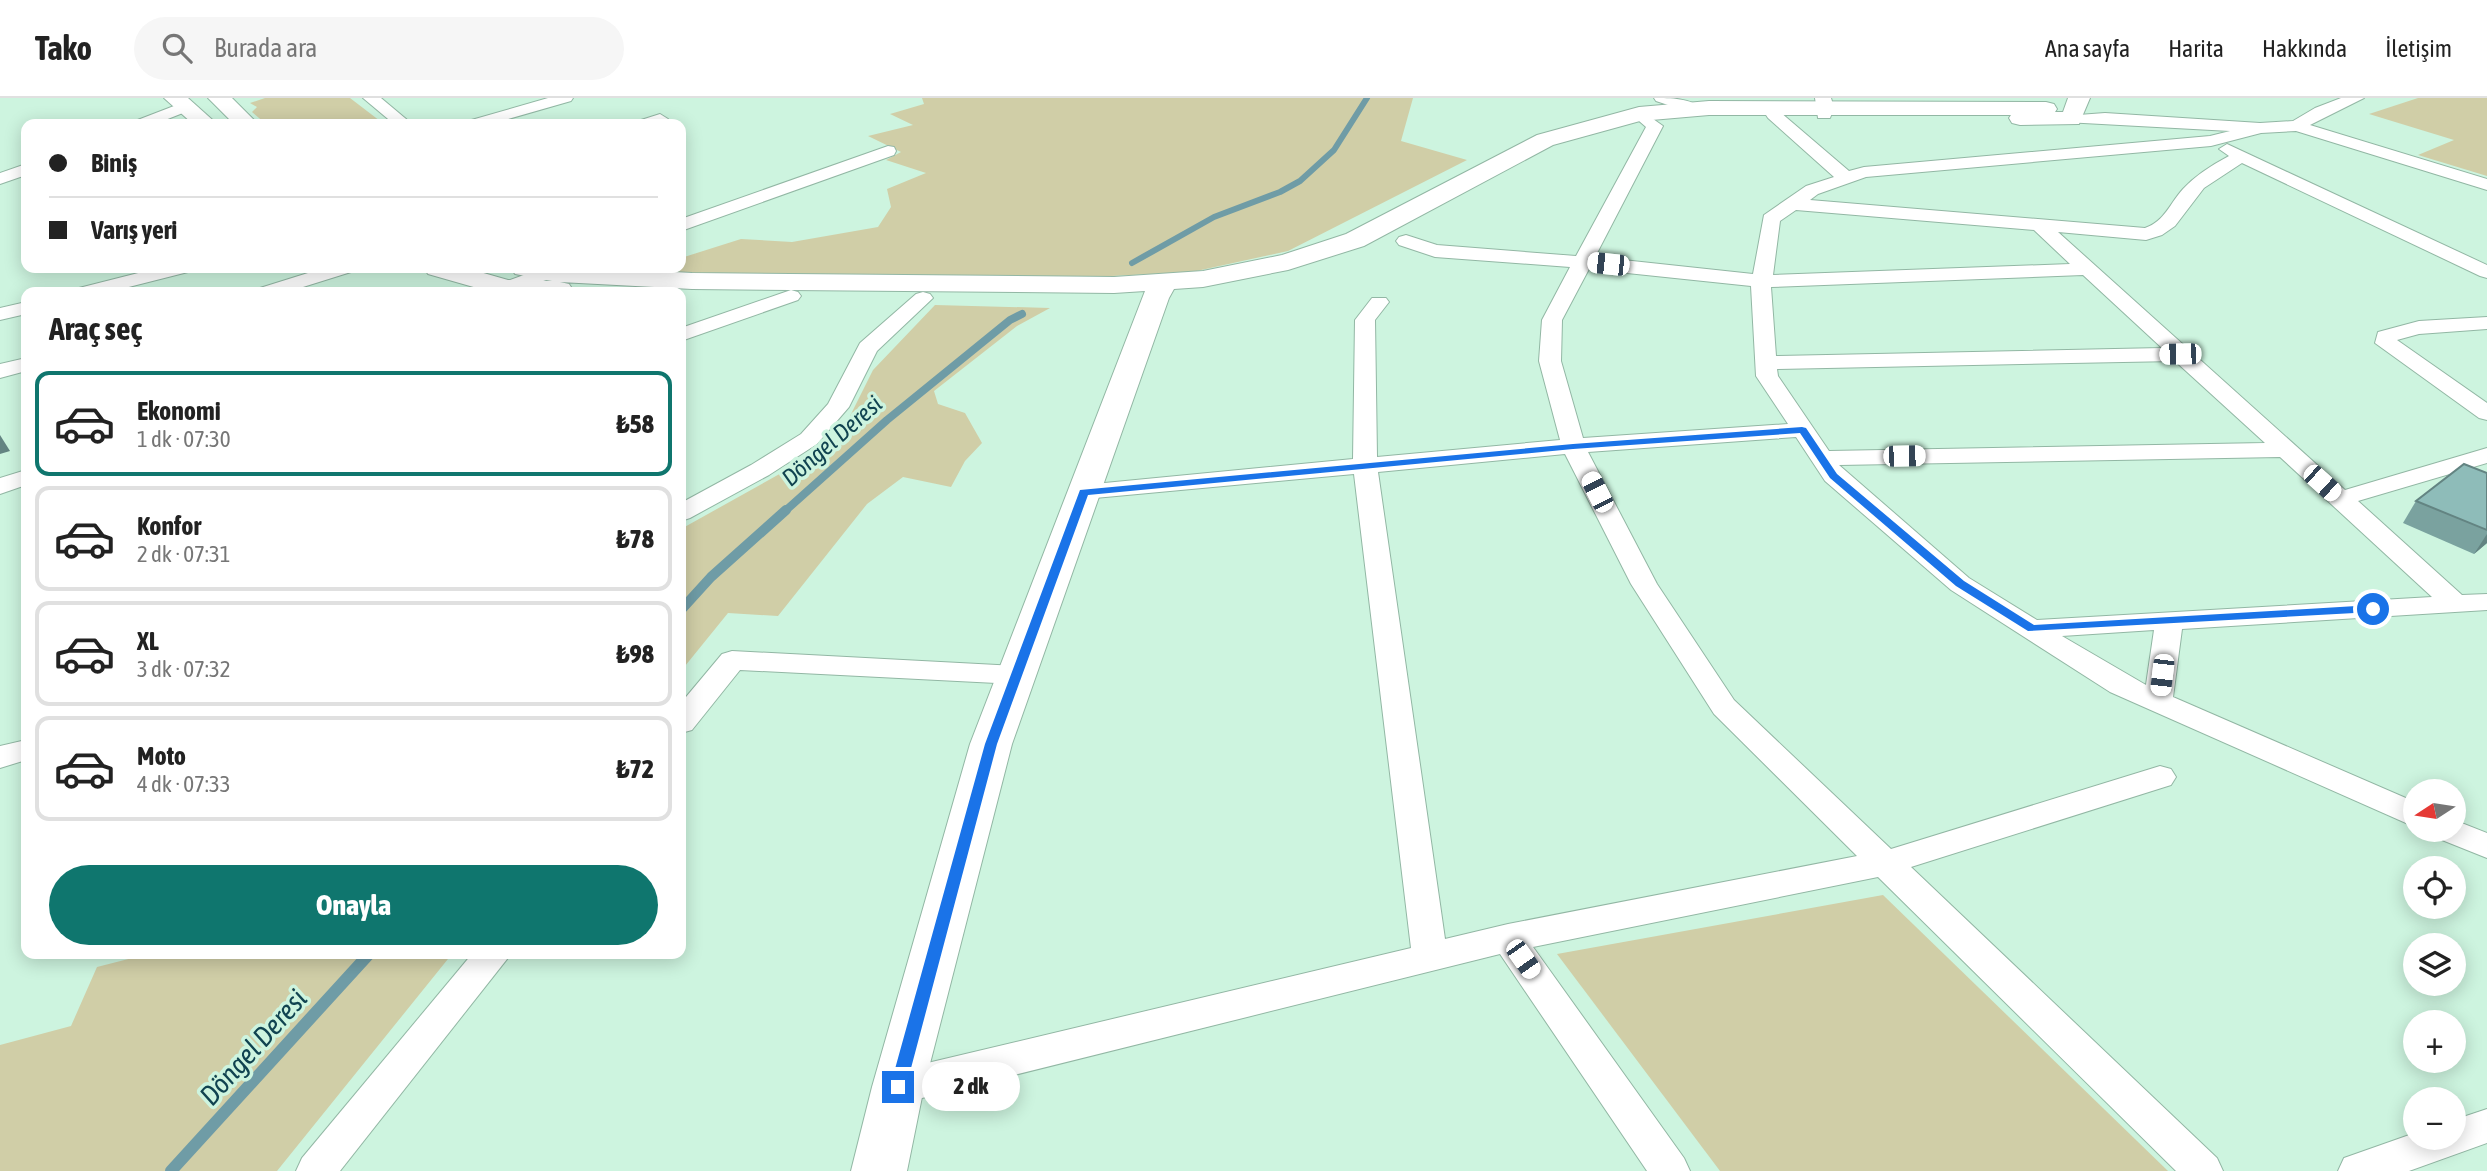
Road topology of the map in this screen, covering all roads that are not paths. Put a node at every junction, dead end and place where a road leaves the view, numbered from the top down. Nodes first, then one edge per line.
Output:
1 (219, 98) edge
2 (371, 98) edge
3 (565, 98) edge
4 (2356, 98) edge
5 (181, 102) edge
6 (1824, 107) edge
7 (2046, 109) edge
8 (2076, 110) edge
9 (1652, 113) edge
10 (1774, 115) junction
11 (150, 119) edge
12 (200, 119) edge
13 (242, 119) edge
14 (398, 119) edge
15 (492, 119) edge
16 (2297, 126) junction
17 (2260, 128) junction
18 (2211, 141) junction
19 (888, 151) dead end
20 (2243, 156) junction
21 (1564, 160) dead end
22 (21, 171) edge
23 (1846, 178) junction
24 (0, 179) edge
25 (2487, 185) edge
26 (1792, 204) junction
27 (686, 223) edge
28 (2039, 225) junction
29 (1431, 228) dead end
30 (1406, 241) junction
31 (1582, 262) junction
32 (2087, 269) junction
33 (2487, 272) edge
34 (161, 273) edge
35 (328, 273) edge
36 (452, 273) edge
37 (536, 273) edge
38 (593, 273) edge
39 (1762, 281) junction
40 (106, 287) edge
41 (283, 287) edge
42 (492, 287) edge
43 (506, 287) edge
44 (1160, 290) junction
45 (686, 294) edge
46 (791, 296) junction
47 (923, 298) junction
48 (1379, 302) dead end
49 (21, 308) edge
50 (0, 314) edge
51 (2487, 323) edge
52 (686, 333) edge
53 (2180, 354) junction
54 (1766, 363) junction
55 (21, 365) edge
56 (0, 371) edge
57 (2487, 413) edge
58 (1802, 430) junction
59 (1573, 446) junction
60 (2287, 450) junction
61 (2487, 455) edge
62 (1821, 458) junction
63 (1365, 466) junction
64 (21, 479) edge
65 (0, 487) edge
66 (1084, 492) junction
67 (2340, 499) junction
68 (686, 510) edge
69 (2487, 602) edge
70 (2456, 604) junction
71 (2168, 621) junction
72 (2032, 629) junction
73 (1016, 675) junction
74 (2158, 702) junction
75 (686, 717) edge
76 (21, 751) edge
77 (0, 757) edge
78 (2160, 777) dead end
79 (2403, 811) edge
80 (2466, 837) edge
81 (2487, 846) edge
82 (1885, 863) junction
83 (1508, 938) junction
84 (1430, 958) junction
85 (489, 959) edge
86 (898, 1087) junction
87 (2487, 1126) edge
88 (316, 1171) edge
89 (879, 1171) edge
90 (1670, 1171) edge
91 (2203, 1171) edge
92 (2358, 1171) edge

1 - 13 main road
2 - 14 street
3 - 15 street
4 - 16 street
5 - 11 street
5 - 12 main road
6 - 7 main road
6 - 9 main road
6 - 10 main road
7 - 8 main road
8 - 17 street
9 - 10 main road
9 - 21 main road
9 - 31 street
9 - 44 main road
10 - 23 street
16 - 17 street
16 - 25 street
17 - 18 street
18 - 20 street
18 - 23 street
19 - 27 street
20 - 28 street
20 - 33 street
22 - 24 street
23 - 26 street
26 - 28 street
26 - 39 street
28 - 32 street
29 - 30 main road
30 - 31 street
30 - 44 main road
31 - 39 street
31 - 59 street
32 - 39 street
32 - 53 street
34 - 40 street
35 - 41 street
36 - 42 main road
37 - 43 street
38 - 44 main road
39 - 54 street
44 - 47 main road
44 - 66 main road
45 - 46 main road
46 - 47 main road
46 - 52 street
47 - 68 street
48 - 63 street
49 - 50 street
51 - 57 street
53 - 54 street
53 - 60 street
54 - 58 street
55 - 56 street
58 - 59 street
58 - 62 street
59 - 63 street
59 - 82 street
60 - 62 street
60 - 67 street
61 - 67 street
62 - 72 street
63 - 66 street
63 - 84 street
64 - 65 street
66 - 73 main road
67 - 70 street
69 - 70 street
70 - 71 street
71 - 72 street
71 - 74 street
72 - 74 street
73 - 75 street
73 - 86 main road
74 - 79 street
76 - 77 street
78 - 82 street
80 - 81 street
82 - 83 street
82 - 91 street
83 - 84 street
83 - 90 street
84 - 86 street
85 - 88 street
86 - 89 main road
87 - 92 street

